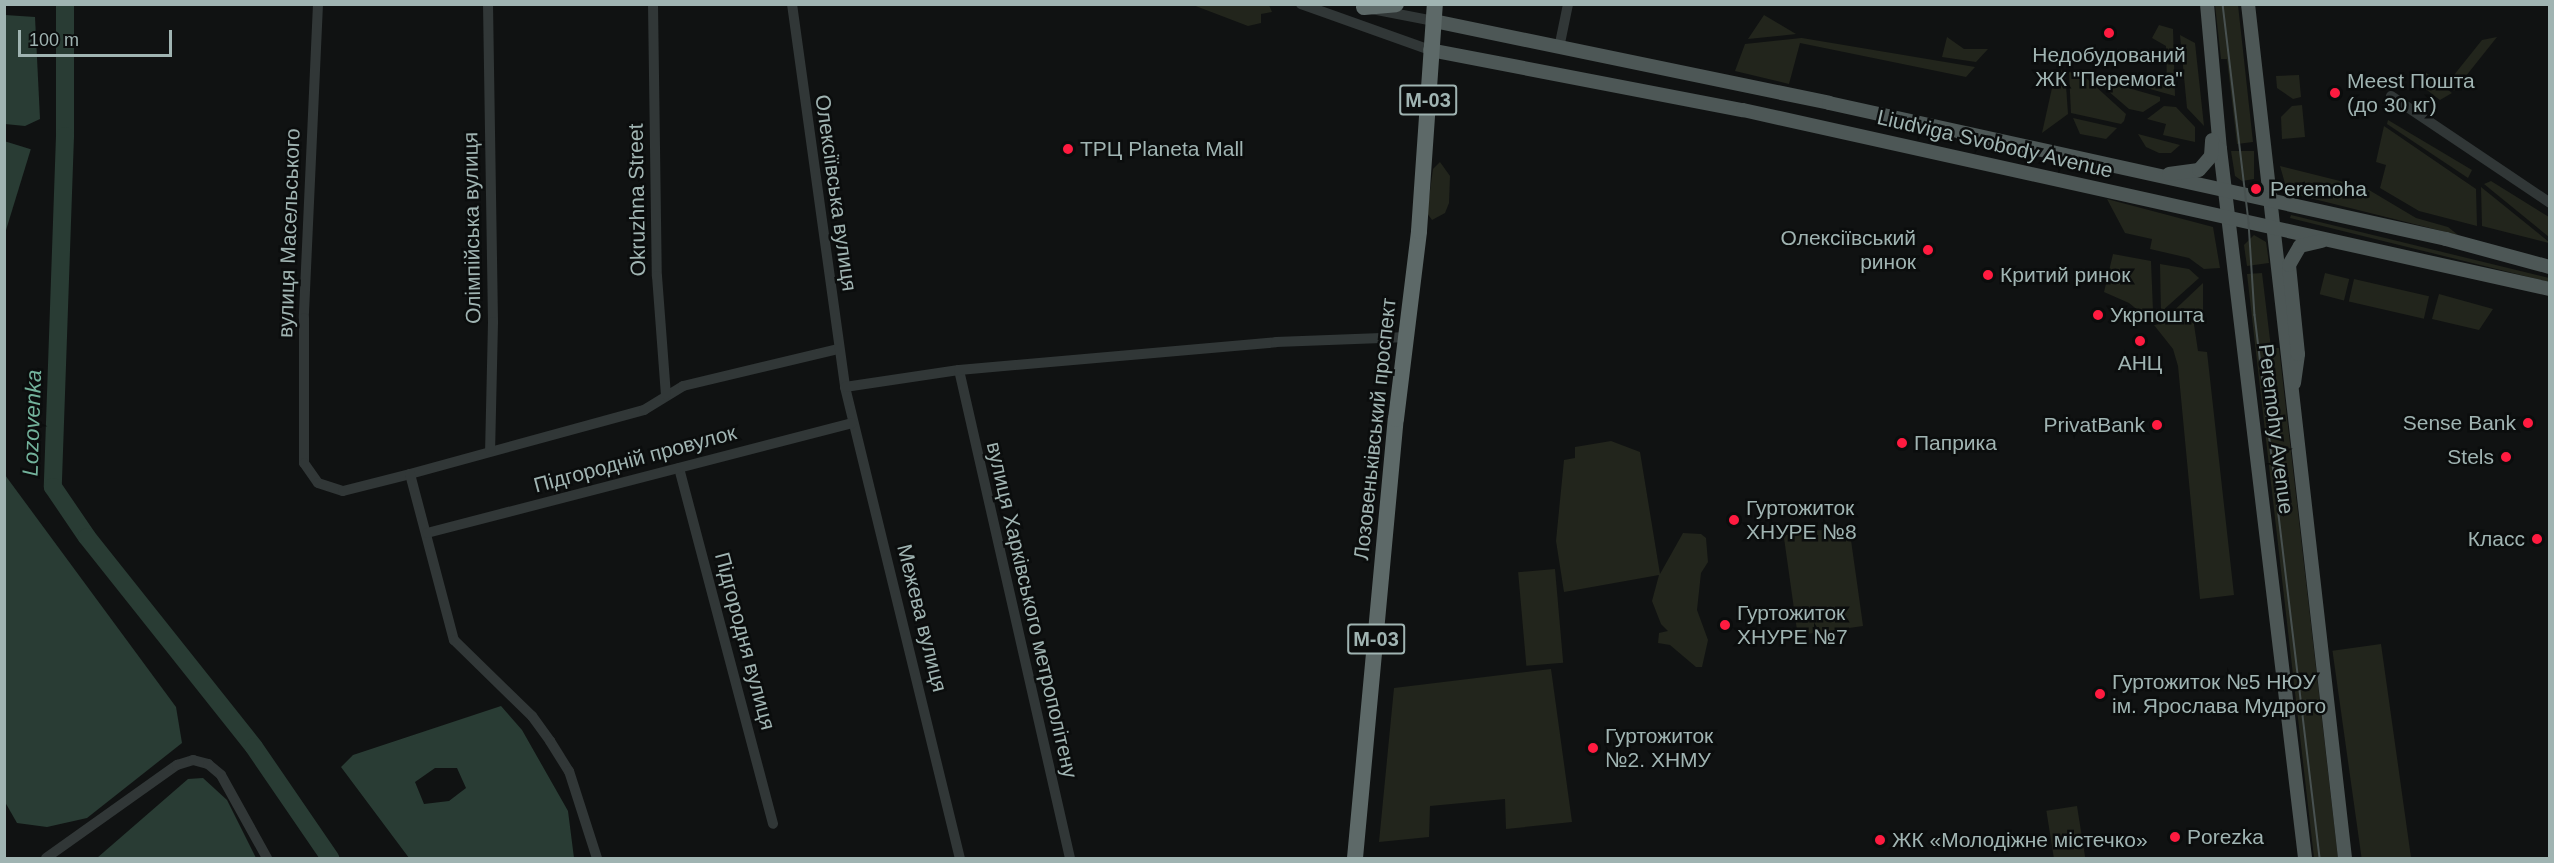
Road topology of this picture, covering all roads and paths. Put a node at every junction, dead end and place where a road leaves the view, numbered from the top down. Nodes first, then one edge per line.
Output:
1 (318, 4) edge
2 (488, 4) edge
3 (653, 4) edge
4 (792, 4) edge
5 (1301, 4) edge
6 (1396, 4) edge
7 (1568, 4) edge
8 (2207, 4) edge
9 (2248, 4) edge
10 (1360, 6) edge
11 (1435, 13) edge
12 (2211, 35) junction
13 (1559, 48) junction
14 (1430, 50) junction
15 (2391, 96) dead end
16 (2139, 172) junction
17 (2225, 192) junction
18 (2269, 201) junction
19 (2550, 203) edge
20 (2228, 219) junction
21 (2271, 228) junction
22 (2328, 240) junction
23 (2550, 267) edge
24 (2550, 290) edge
25 (1408, 337) junction
26 (838, 349) junction
27 (958, 370) junction
28 (845, 387) junction
29 (666, 395) junction
30 (2291, 406) junction
31 (852, 423) junction
32 (490, 450) junction
33 (679, 468) junction
34 (410, 474) junction
35 (427, 533) junction
36 (773, 824) dead end
37 (46, 858) edge
38 (267, 858) edge
39 (597, 858) edge
40 (960, 858) edge
41 (1070, 858) edge
42 (1355, 858) edge
43 (2305, 858) edge
44 (2345, 858) edge

1 - 34 street, вулиця Масельського
2 - 32 street, Олімпійська вулиця
3 - 29 street, Okruzhna Street
4 - 26 street, Олексіївська вулиця
5 - 14 street
6 - 10 highway
7 - 13 street
8 - 12 main road, Peremohy Avenue
9 - 18 main road, Peremohy Avenue
10 - 11 street
11 - 13 main road, Liudviga Svobody Avenue
11 - 14 highway, Лозовеньківський проспект / М-03
12 - 16 main road
12 - 17 main road, Peremohy Avenue
13 - 16 main road, Liudviga Svobody Avenue
14 - 20 main road, Liudviga Svobody Avenue
14 - 25 highway, Лозовеньківський проспект / М-03
15 - 19 street
16 - 17 main road, Liudviga Svobody Avenue
17 - 18 main road, Liudviga Svobody Avenue
17 - 20 main road, Peremohy Avenue
18 - 21 main road, Peremohy Avenue
18 - 23 main road, Liudviga Svobody Avenue
20 - 21 main road, Liudviga Svobody Avenue
20 - 43 main road, Peremohy Avenue
21 - 22 main road, Liudviga Svobody Avenue
21 - 30 main road, Peremohy Avenue
22 - 24 main road, Liudviga Svobody Avenue
22 - 30 main road
25 - 27 street
25 - 42 highway, Лозовеньківський проспект / М-03
26 - 28 street, Олексіївська вулиця
26 - 29 street
27 - 28 street
27 - 41 street, вулиця Харківського метрополітену
28 - 31 street, Межева вулиця
29 - 32 street
30 - 44 main road, Peremohy Avenue
31 - 33 street, Підгородній провулок
31 - 40 street, Межева вулиця
32 - 34 street
33 - 35 street, Підгородній провулок
33 - 36 street, Підгородня вулиця
34 - 35 street
35 - 39 street
37 - 38 street

